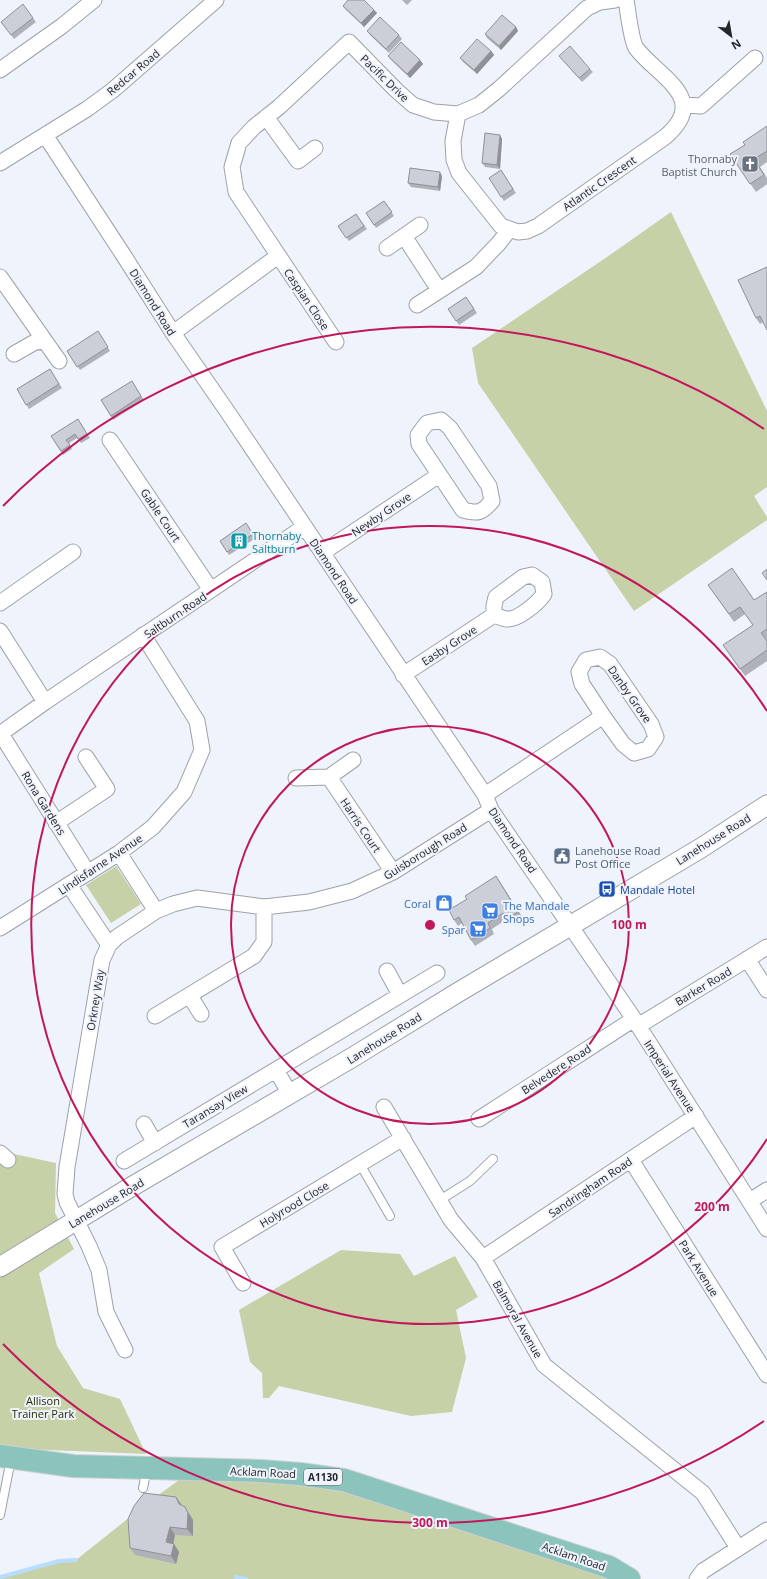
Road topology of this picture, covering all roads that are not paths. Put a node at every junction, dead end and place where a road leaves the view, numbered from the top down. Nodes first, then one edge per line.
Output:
1 (94, 0) edge
2 (216, 0) edge
3 (615, 0) edge
4 (626, 0) edge
5 (585, 4) edge
6 (755, 58) dead end
7 (0, 70) edge
8 (684, 105) junction
9 (458, 114) junction
10 (266, 117) junction
11 (44, 135) junction
12 (315, 148) dead end
13 (0, 163) edge
14 (420, 225) dead end
15 (508, 230) junction
16 (404, 236) junction
17 (387, 248) dead end
18 (278, 256) junction
19 (2, 284) edge
20 (439, 290) junction
21 (417, 305) dead end
22 (173, 334) junction
23 (45, 341) junction
24 (336, 342) dead end
25 (14, 354) dead end
26 (58, 361) dead end
27 (110, 440) dead end
28 (439, 475) junction
29 (304, 527) junction
30 (73, 552) dead end
31 (322, 553) junction
32 (212, 590) junction
33 (0, 602) edge
34 (494, 615) dead end
35 (0, 631) edge
36 (143, 636) junction
37 (403, 675) junction
38 (45, 702) junction
39 (603, 716) junction
40 (0, 734) edge
41 (86, 757) dead end
42 (353, 760) dead end
43 (329, 777) junction
44 (296, 778) dead end
45 (485, 795) junction
46 (767, 805) edge
47 (491, 810) junction
48 (56, 822) junction
49 (119, 853) junction
50 (393, 872) junction
51 (88, 873) junction
52 (69, 885) junction
53 (264, 907) junction
54 (156, 911) junction
55 (571, 925) junction
56 (0, 928) edge
57 (110, 945) junction
58 (767, 947) edge
59 (747, 959) junction
60 (387, 971) dead end
61 (437, 973) dead end
62 (767, 990) edge
63 (400, 995) junction
64 (190, 996) junction
65 (201, 1014) dead end
66 (155, 1016) dead end
67 (636, 1022) junction
68 (276, 1070) junction
69 (290, 1094) junction
70 (384, 1107) dead end
71 (696, 1116) junction
72 (479, 1119) dead end
73 (144, 1124) dead end
74 (403, 1138) junction
75 (155, 1143) junction
76 (493, 1159) dead end
77 (631, 1160) junction
78 (124, 1161) dead end
79 (360, 1164) junction
80 (767, 1190) edge
81 (440, 1200) junction
82 (750, 1201) junction
83 (390, 1216) dead end
84 (77, 1221) junction
85 (767, 1229) edge
86 (483, 1258) junction
87 (0, 1267) edge
88 (243, 1283) dead end
89 (125, 1350) dead end
90 (767, 1375) edge
91 (6, 1457) edge
92 (0, 1515) edge
93 (767, 1530) edge
94 (738, 1548) junction
95 (629, 1579) edge
96 (697, 1579) edge

1 - 7 street
2 - 11 street, Redcar Road
3 - 5 street, Pacific Drive
4 - 8 street
5 - 9 street, Pacific Drive
6 - 8 street
8 - 15 street, Atlantic Crescent
9 - 10 street, Pacific Drive
9 - 15 street
10 - 12 street
10 - 18 street, Pacific Drive
11 - 13 street, Redcar Road
11 - 22 street, Diamond Road
14 - 16 street
15 - 20 street
16 - 17 street
16 - 20 street
18 - 22 street
18 - 24 street, Caspian Close
19 - 23 street
20 - 21 street
22 - 29 street, Diamond Road
23 - 25 street
23 - 26 street
27 - 32 street, Gable Court
28 - 28 street
28 - 31 street, Newby Grove
29 - 31 street, Diamond Road
29 - 32 street, Saltburn Road
30 - 33 street
31 - 37 street, Diamond Road
32 - 36 street, Saltburn Road
34 - 37 street, Easby Grove
35 - 38 street
36 - 38 street, Saltburn Road
36 - 49 street, Lindisfarne Avenue
37 - 45 street, Diamond Road
38 - 40 street, Saltburn Road
39 - 39 street, Danby Grove
39 - 45 street
40 - 48 street, Rona Gardens
41 - 48 street
42 - 43 street
43 - 44 street
43 - 50 street, Harris Court
45 - 47 street, Diamond Road
46 - 55 street, Lanehouse Road
47 - 50 street, Guisborough Road
47 - 55 street, Diamond Road
48 - 51 street, Rona Gardens
49 - 51 street, Lindisfarne Avenue
49 - 54 street
50 - 53 street, Guisborough Road
51 - 52 street, Lindisfarne Avenue
52 - 56 street, Lindisfarne Avenue
52 - 57 street
53 - 54 street, Orkney Way
53 - 64 street
54 - 57 street, Orkney Way
55 - 67 street, Imperial Avenue
55 - 69 street, Lanehouse Road
57 - 84 street, Orkney Way
58 - 59 street, Barker Road
59 - 62 street
59 - 67 street, Barker Road
60 - 63 street
61 - 63 street, Taransay View
63 - 68 street, Taransay View
64 - 65 street
64 - 66 street
67 - 71 street, Imperial Avenue
67 - 72 street, Belvedere Road
68 - 69 street
68 - 75 street, Taransay View
69 - 84 street, Lanehouse Road
70 - 74 street, Balmoral Avenue
71 - 77 street, Sandringham Road
71 - 82 street, Imperial Avenue
73 - 75 street
74 - 79 street, Holyrood Close
74 - 81 street, Balmoral Avenue
75 - 78 street, Taransay View
76 - 81 lane
77 - 86 street, Sandringham Road
77 - 90 street, Park Avenue
79 - 83 lane
79 - 88 street, Holyrood Close
80 - 82 street
81 - 86 street, Balmoral Avenue
82 - 85 street, Imperial Avenue
84 - 87 street, Lanehouse Road
84 - 89 street, Orkney Way
86 - 94 street, Balmoral Avenue
91 - 92 lane
91 - 95 main road, Acklam Road / A1130
93 - 94 street
94 - 96 street

